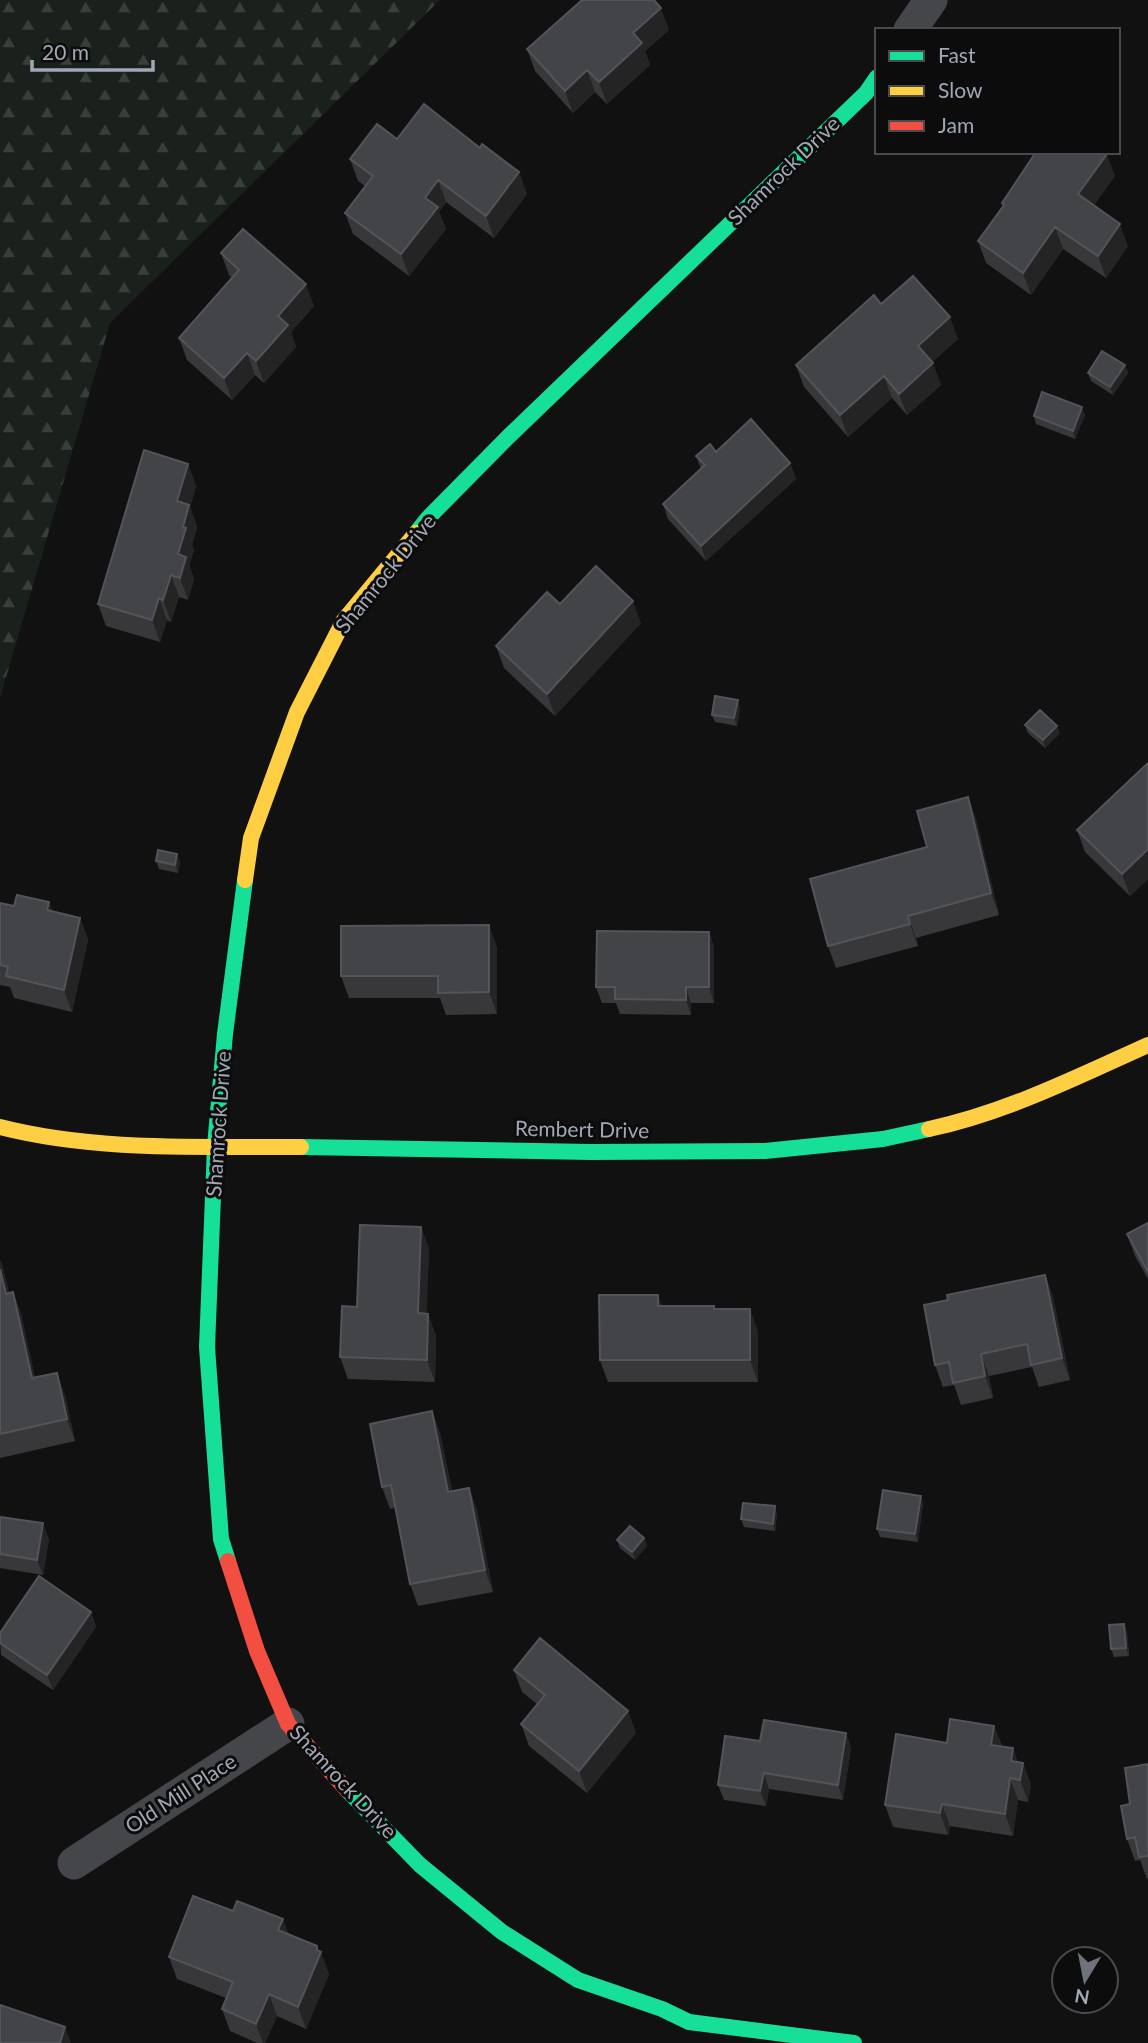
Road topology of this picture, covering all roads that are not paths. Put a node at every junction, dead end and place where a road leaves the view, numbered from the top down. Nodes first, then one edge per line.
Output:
1 (931, 0) edge
2 (911, 28) edge
3 (875, 80) edge
4 (1148, 1045) edge
5 (0, 1127) edge
6 (215, 1146) junction
7 (288, 1724) junction
8 (74, 1863) dead end
9 (854, 2043) edge

1 - 2 street
3 - 6 street, Shamrock Drive
4 - 6 street, Rembert Drive
5 - 6 street, Rembert Drive
6 - 7 street, Shamrock Drive
7 - 8 street, Old Mill Place
7 - 9 street, Shamrock Drive

